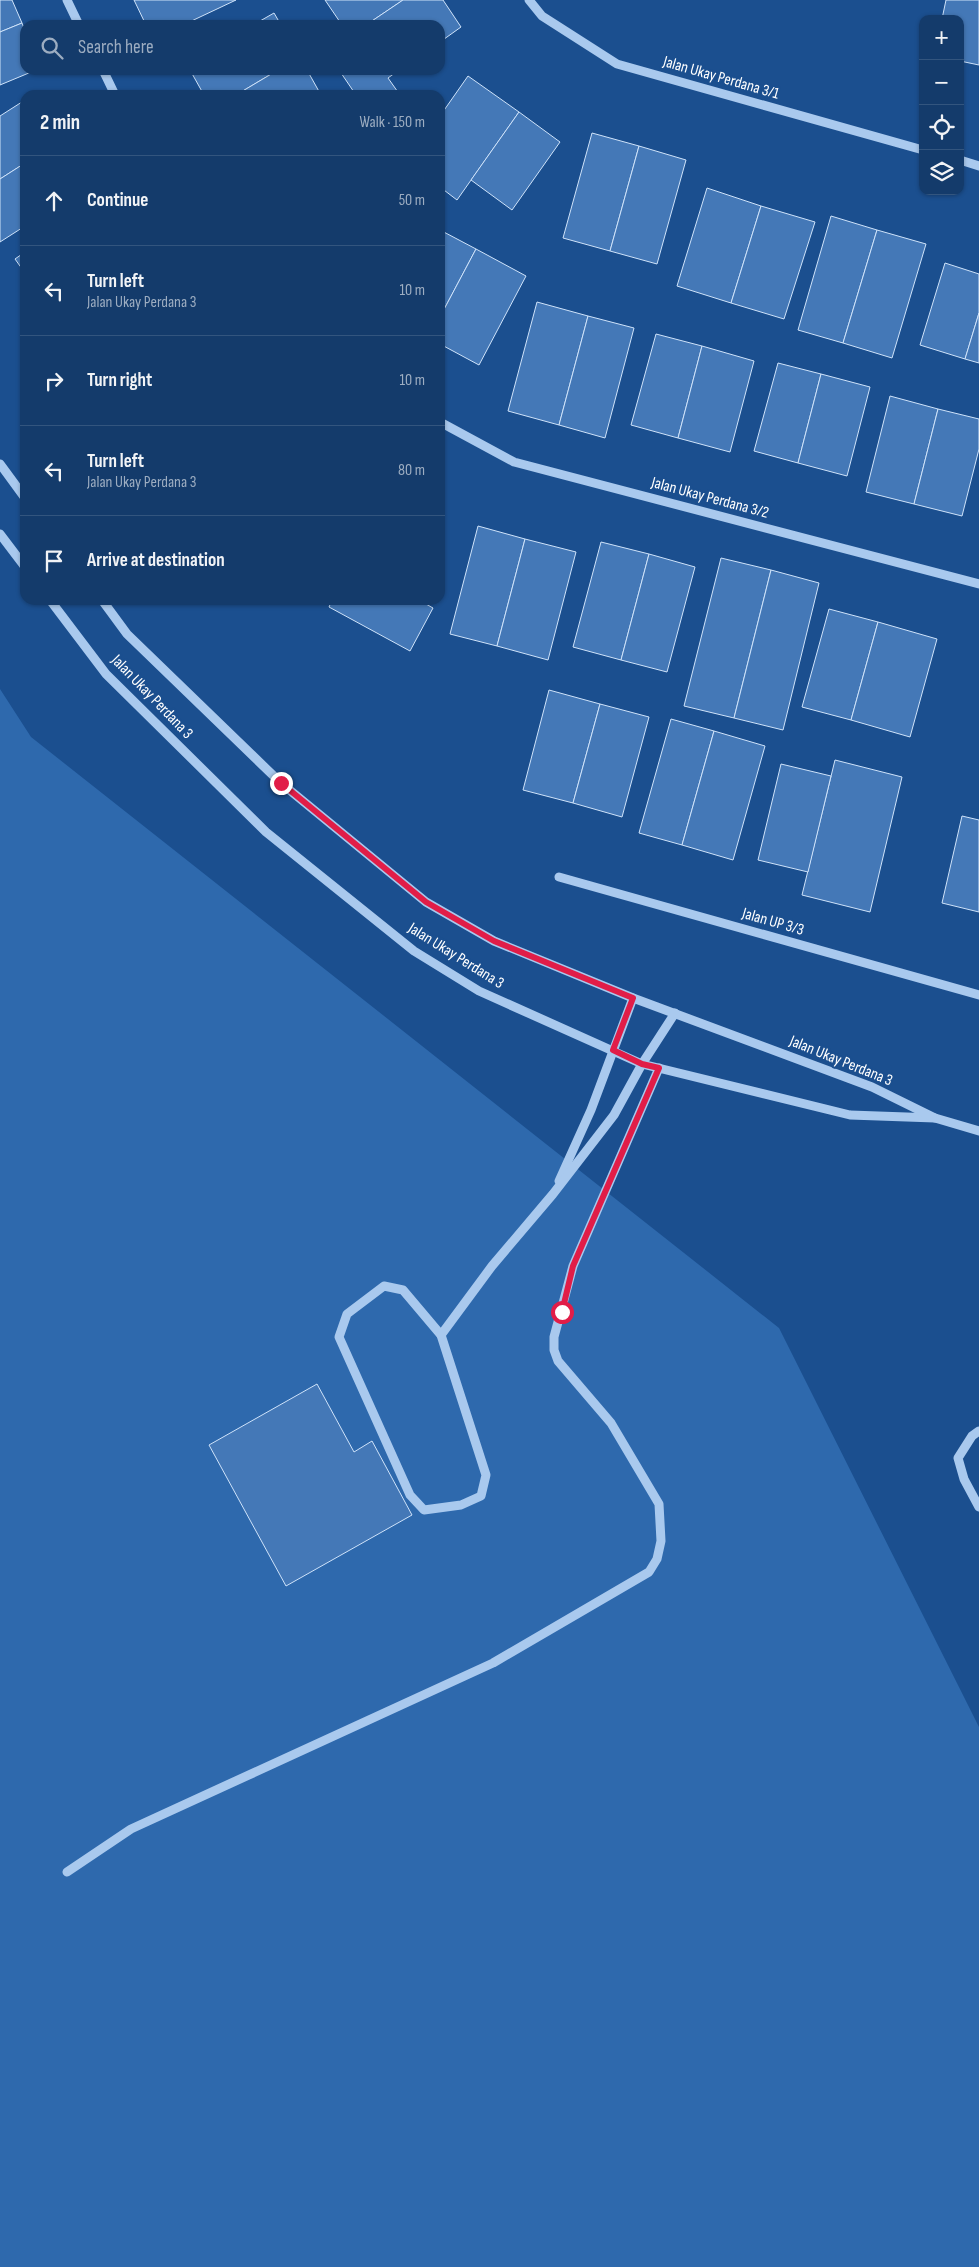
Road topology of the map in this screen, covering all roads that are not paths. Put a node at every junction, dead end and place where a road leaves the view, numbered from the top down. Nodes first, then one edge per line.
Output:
1 (67, 0) edge
2 (529, 0) edge
3 (77, 20) edge
4 (105, 75) edge
5 (112, 90) edge
6 (919, 149) edge
7 (964, 161) edge
8 (979, 166) edge
9 (445, 425) edge
10 (0, 464) edge
11 (20, 491) edge
12 (0, 534) edge
13 (20, 560) edge
14 (979, 584) edge
15 (54, 605) edge
16 (106, 605) edge
17 (559, 877) dead end
18 (979, 995) edge
19 (633, 998) junction
20 (675, 1013) junction
21 (613, 1050) junction
22 (642, 1064) junction
23 (659, 1068) junction
24 (935, 1118) junction
25 (979, 1131) edge
26 (553, 1194) junction
27 (441, 1334) junction
28 (979, 1431) edge
29 (979, 1507) edge
30 (67, 1872) dead end

1 - 3 street
2 - 6 street, Jalan Ukay Perdana 3/1
4 - 5 street
7 - 8 street
9 - 14 street, Jalan Ukay Perdana 3/2
10 - 11 street
12 - 13 street
15 - 21 street, Jalan Ukay Perdana 3
16 - 19 street, Jalan Ukay Perdana 3
17 - 18 street, Jalan UP 3/3
19 - 20 street, Jalan Ukay Perdana 3
19 - 21 street
20 - 22 street
20 - 24 street, Jalan Ukay Perdana 3
21 - 22 street, Jalan Ukay Perdana 3
21 - 26 street
22 - 23 street, Jalan Ukay Perdana 3
22 - 26 street
23 - 24 street, Jalan Ukay Perdana 3
23 - 30 street
24 - 25 street, Jalan Ukay Perdana 3
26 - 27 street
27 - 27 street
28 - 29 street

